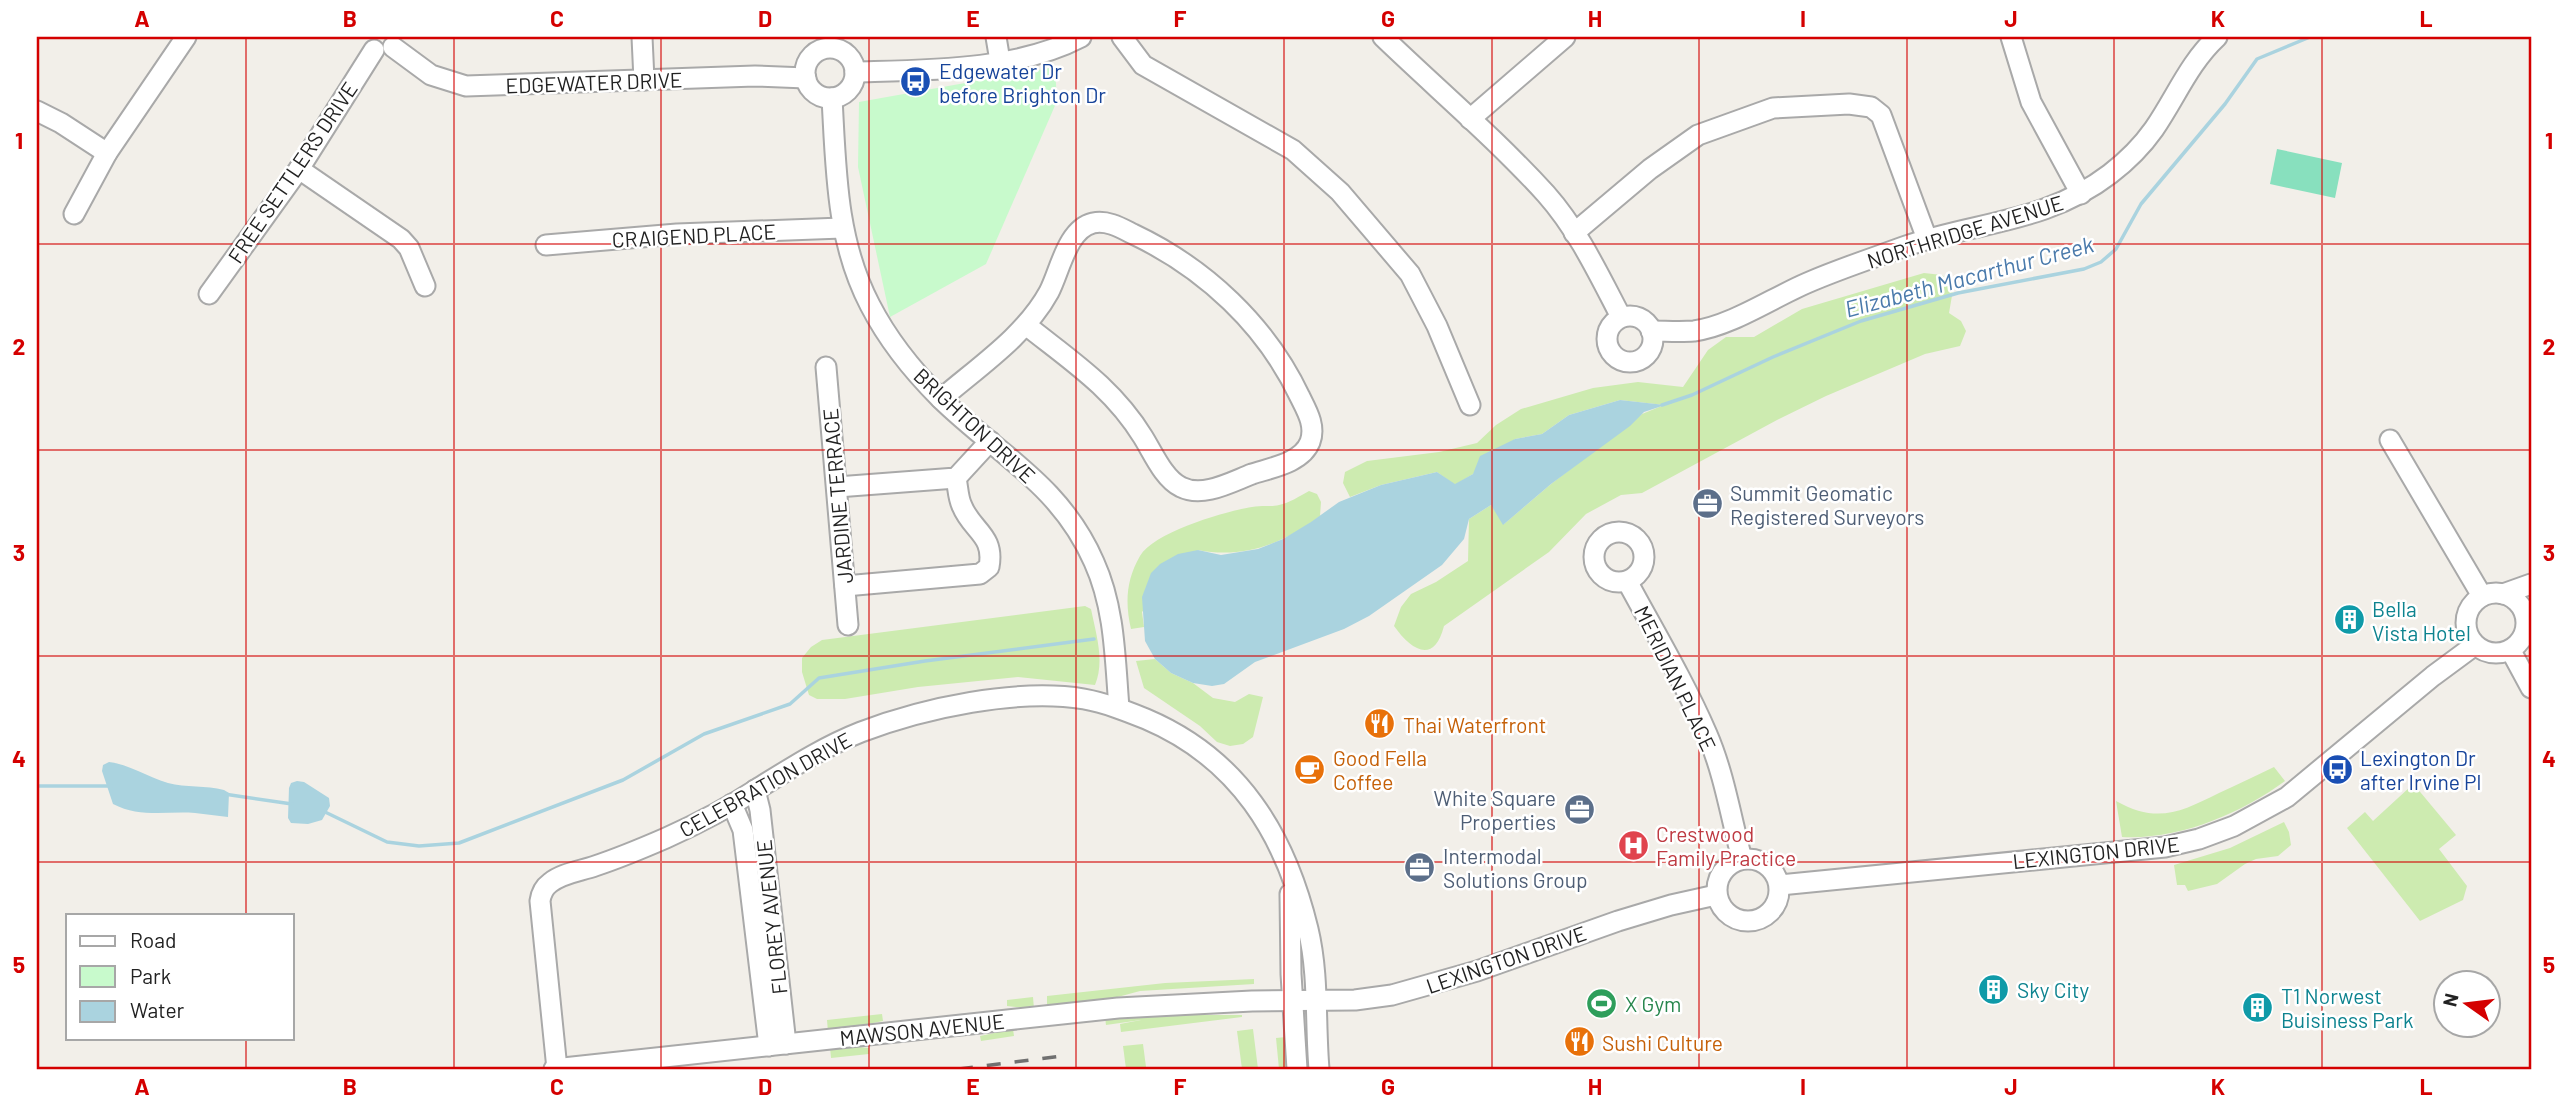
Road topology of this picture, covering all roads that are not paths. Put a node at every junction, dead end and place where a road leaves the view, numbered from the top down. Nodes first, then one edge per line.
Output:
1 (186, 37) edge
2 (642, 37) edge
3 (996, 37) edge
4 (1081, 37) edge
5 (1122, 37) edge
6 (1383, 37) edge
7 (1565, 37) edge
8 (2011, 37) edge
9 (2205, 41) edge
10 (383, 43) edge
11 (826, 43) edge
12 (1000, 61) junction
13 (855, 72) junction
14 (806, 78) junction
15 (644, 80) junction
16 (832, 98) junction
17 (37, 111) edge
18 (1470, 119) junction
19 (107, 153) junction
20 (299, 169) junction
21 (2081, 194) junction
22 (74, 214) dead end
23 (842, 228) junction
24 (1574, 233) junction
25 (1927, 239) junction
26 (546, 245) dead end
27 (425, 286) dead end
28 (209, 293) dead end
29 (1621, 317) junction
30 (1026, 325) junction
31 (1651, 331) junction
32 (826, 368) dead end
33 (941, 399) junction
34 (1470, 405) dead end
35 (2390, 440) dead end
36 (990, 441) junction
37 (956, 478) junction
38 (837, 487) junction
39 (1627, 581) dead end
40 (2531, 584) edge
41 (845, 586) junction
42 (2503, 594) junction
43 (2482, 596) junction
44 (2528, 612) edge
45 (848, 625) dead end
46 (2475, 645) junction
47 (2511, 651) junction
48 (2531, 688) edge
49 (1119, 708) junction
50 (755, 790) junction
51 (732, 804) junction
52 (1742, 859) junction
53 (1290, 876) junction
54 (1780, 885) junction
55 (1716, 895) junction
56 (1292, 1000) junction
57 (1316, 1001) junction
58 (778, 1045) junction
59 (556, 1069) edge
60 (1297, 1069) edge
61 (1319, 1069) edge

1 - 19 street
2 - 15 street
3 - 12 street
4 - 12 street
5 - 34 street
6 - 18 street
7 - 18 street
8 - 21 street
9 - 21 street, NORTHRIDGE AVENUE
10 - 15 street, EDGEWATER DRIVE
10 - 20 street, FREE SETTLERS DRIVE
11 - 13 street
11 - 14 street
12 - 13 street
13 - 16 street
14 - 15 street, EDGEWATER DRIVE
14 - 16 street
16 - 23 street, BRIGHTON DRIVE
17 - 19 street
18 - 24 street
19 - 22 street
20 - 27 street
20 - 28 street, FREE SETTLERS DRIVE
21 - 25 street, NORTHRIDGE AVENUE
23 - 26 street, CRAIGEND PLACE
23 - 33 street, BRIGHTON DRIVE
24 - 25 street
24 - 29 street
25 - 31 street, NORTHRIDGE AVENUE
29 - 31 street, NORTHRIDGE AVENUE
29 - 31 street
30 - 30 street
30 - 33 street
32 - 38 street, JARDINE TERRACE
33 - 36 street, BRIGHTON DRIVE
35 - 43 street
36 - 37 street
36 - 49 street, BRIGHTON DRIVE
37 - 38 street
37 - 41 street
38 - 41 street, JARDINE TERRACE
39 - 52 street, MERIDIAN PLACE
40 - 42 street
41 - 45 street, JARDINE TERRACE
42 - 43 street
42 - 44 street
43 - 46 street
44 - 47 street
46 - 47 street
46 - 54 street, LEXINGTON DRIVE
47 - 48 street
49 - 50 street, CELEBRATION DRIVE
49 - 53 street, CELEBRATION DRIVE
50 - 51 street, CELEBRATION DRIVE
50 - 58 street, FLOREY AVENUE
51 - 58 street, FLOREY AVENUE
51 - 59 street, CELEBRATION DRIVE
52 - 54 street
52 - 55 street
53 - 56 street, CELEBRATION DRIVE
53 - 57 street, CELEBRATION DRIVE
54 - 55 street
55 - 57 street, LEXINGTON DRIVE
56 - 57 street, LEXINGTON DRIVE
56 - 58 street, MAWSON AVENUE
56 - 60 street, CELEBRATION DRIVE
57 - 61 street, CELEBRATION DRIVE
58 - 59 street, MAWSON AVENUE

